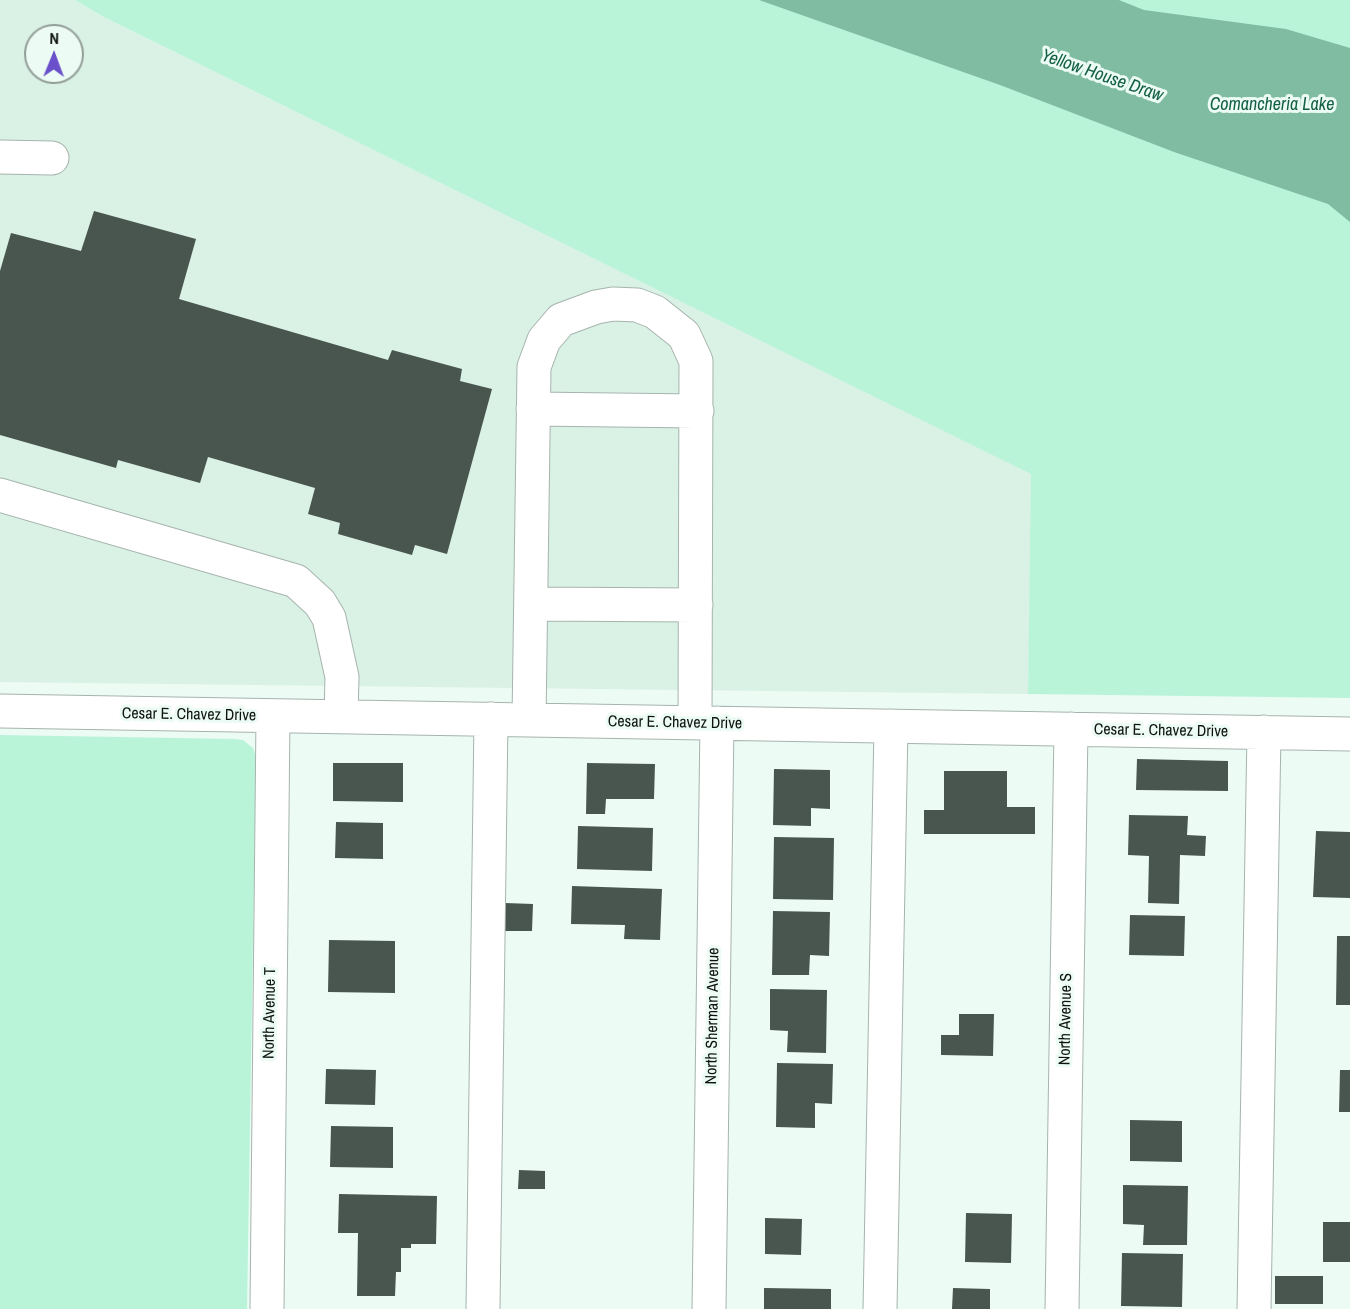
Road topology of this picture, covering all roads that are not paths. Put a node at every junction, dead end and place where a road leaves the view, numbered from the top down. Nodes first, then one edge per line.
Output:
1 (0, 157) edge
2 (52, 158) dead end
3 (533, 409) junction
4 (697, 411) junction
5 (0, 495) edge
6 (531, 604) junction
7 (696, 605) junction
8 (0, 711) edge
9 (273, 716) junction
10 (341, 717) junction
11 (491, 719) junction
12 (529, 720) junction
13 (706, 723) junction
14 (891, 726) junction
15 (1071, 729) junction
16 (1264, 732) junction
17 (1350, 734) edge
18 (267, 1309) edge
19 (483, 1309) edge
20 (709, 1309) edge
21 (880, 1309) edge
22 (1062, 1309) edge
23 (1254, 1309) edge

1 - 2 street
3 - 4 street
3 - 4 street, North Sherman Avenue
3 - 6 street, North Sherman Avenue
4 - 7 street, North Sherman Avenue
5 - 10 street
6 - 7 street
6 - 12 street, North Sherman Avenue
7 - 13 street, North Sherman Avenue
8 - 9 street, Cesar E. Chavez Drive
9 - 10 street, Cesar E. Chavez Drive
9 - 18 street, North Avenue T
10 - 11 street, Cesar E. Chavez Drive
11 - 12 street, Cesar E. Chavez Drive
11 - 19 street
12 - 13 street, Cesar E. Chavez Drive
13 - 14 street, Cesar E. Chavez Drive
13 - 20 street, North Sherman Avenue
14 - 15 street, Cesar E. Chavez Drive
14 - 21 street
15 - 16 street, Cesar E. Chavez Drive
15 - 22 street, North Avenue S
16 - 17 street, Cesar E. Chavez Drive
16 - 23 street

